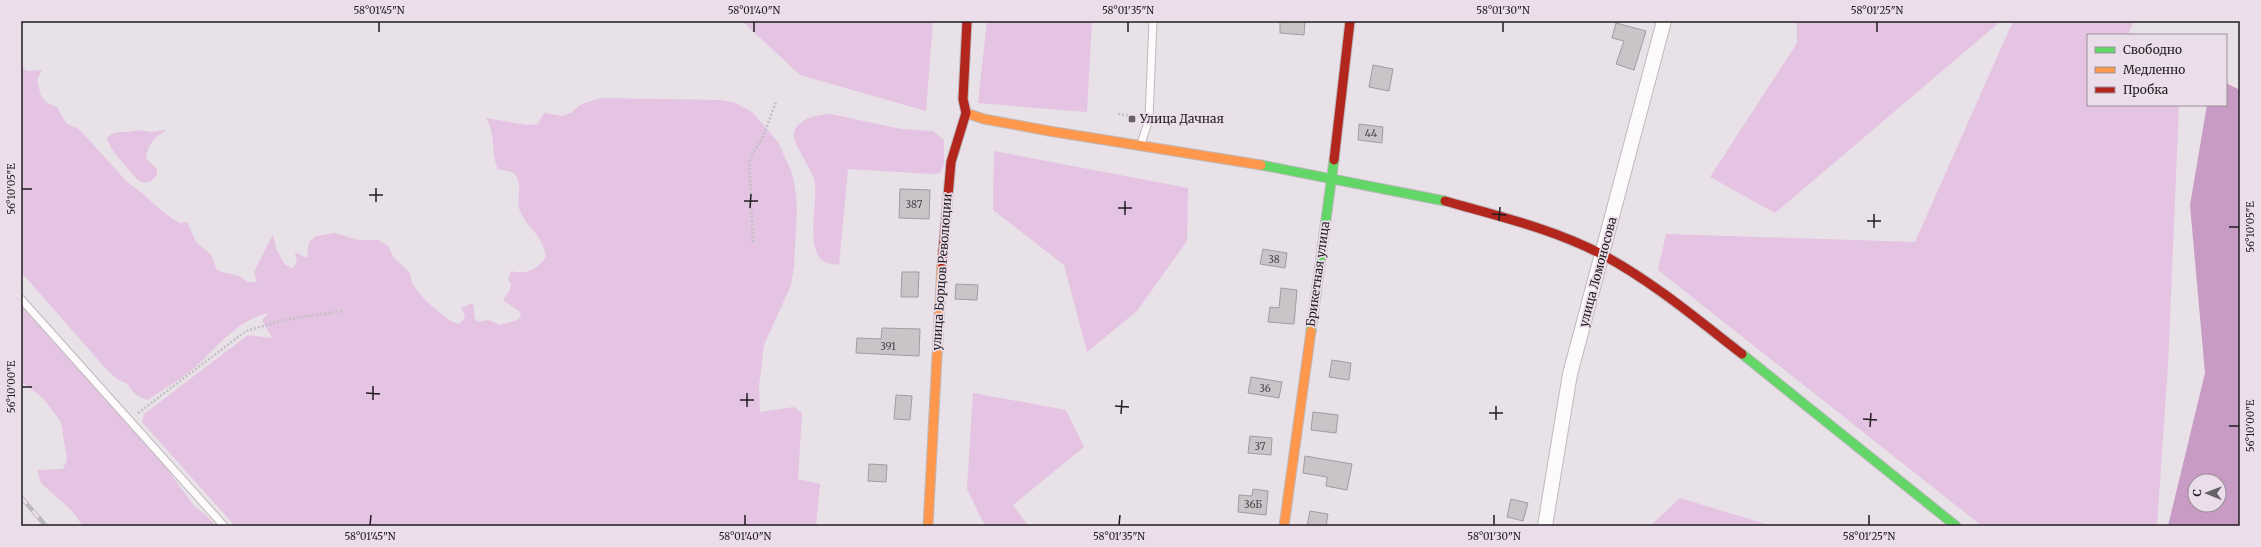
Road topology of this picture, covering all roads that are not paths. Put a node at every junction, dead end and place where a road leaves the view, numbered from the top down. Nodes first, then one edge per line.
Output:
1 (967, 21) edge
2 (1153, 21) edge
3 (1350, 21) edge
4 (1664, 21) edge
5 (966, 113) junction
6 (1140, 146) junction
7 (1330, 178) junction
8 (1603, 255) junction
9 (21, 299) edge
10 (224, 526) edge
11 (928, 526) edge
12 (1284, 526) edge
13 (1545, 526) edge
14 (1956, 526) edge

1 - 5 street, улица Борцов Революции
2 - 6 lane
3 - 7 street, Брикетная улица
4 - 8 street, улица Ломоносова
5 - 6 street
5 - 11 street, улица Борцов Революции
6 - 7 street
7 - 8 street
7 - 12 street, Брикетная улица
8 - 13 street, улица Ломоносова
8 - 14 street
9 - 10 lane

